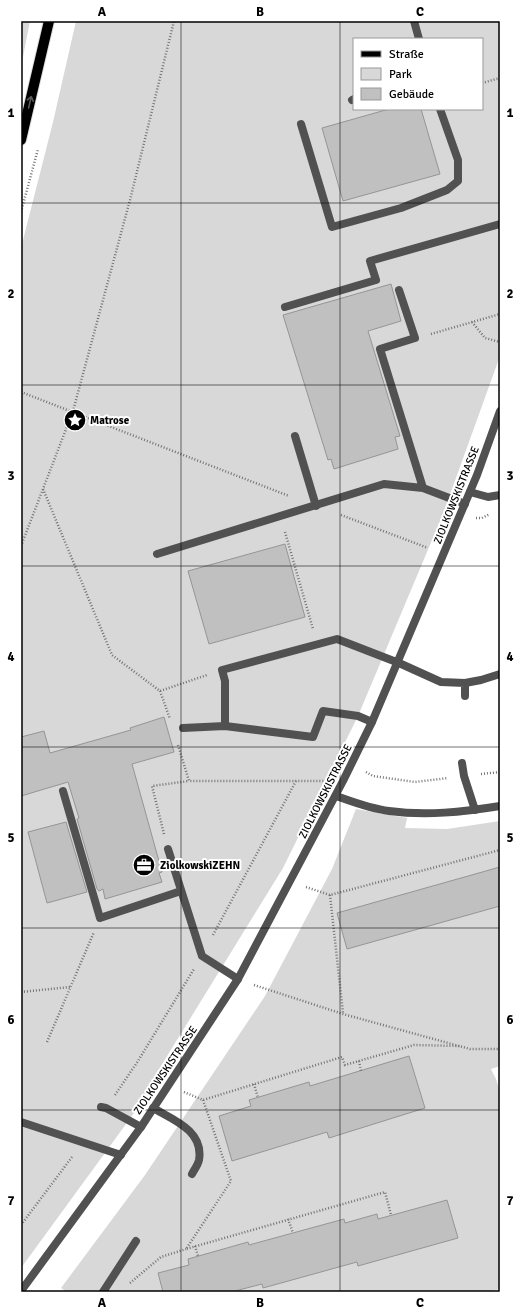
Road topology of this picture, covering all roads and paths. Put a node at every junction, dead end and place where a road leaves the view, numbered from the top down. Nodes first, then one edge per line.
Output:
1 (49, 21) edge
2 (174, 21) edge
3 (414, 21) edge
4 (419, 38) edge
5 (500, 78) edge
6 (483, 83) edge
7 (440, 110) edge
8 (301, 124) dead end
9 (21, 140) edge
10 (500, 224) edge
11 (399, 290) dead end
12 (285, 307) dead end
13 (500, 314) edge
14 (472, 322) junction
15 (415, 338) junction
16 (500, 342) edge
17 (21, 392) edge
18 (500, 411) edge
19 (73, 412) junction
20 (295, 436) dead end
21 (423, 488) junction
22 (43, 489) junction
23 (470, 492) junction
24 (500, 495) edge
25 (465, 504) junction
26 (316, 506) junction
27 (494, 513) dead end
28 (281, 516) junction
29 (460, 516) junction
30 (21, 546) edge
31 (157, 554) dead end
32 (444, 554) junction
33 (317, 644) junction
34 (398, 663) junction
35 (222, 670) junction
36 (500, 674) edge
37 (465, 683) junction
38 (160, 691) junction
39 (465, 696) dead end
40 (372, 722) junction
41 (171, 723) dead end
42 (224, 726) junction
43 (183, 728) dead end
44 (178, 744) dead end
45 (352, 763) junction
46 (462, 763) dead end
47 (500, 772) edge
48 (464, 776) junction
49 (189, 781) junction
50 (296, 781) junction
51 (343, 781) junction
52 (64, 791) dead end
53 (336, 796) junction
54 (500, 806) edge
55 (475, 810) junction
56 (168, 849) joint
57 (500, 850) edge
58 (291, 880) junction
59 (181, 891) junction
60 (330, 894) junction
61 (100, 918) junction
62 (202, 956) junction
63 (238, 979) junction
64 (70, 987) junction
65 (21, 992) edge
66 (343, 1014) junction
67 (47, 1042) dead end
68 (460, 1046) junction
69 (500, 1049) edge
70 (359, 1061) junction
71 (361, 1071) dead end
72 (169, 1084) junction
73 (254, 1084) junction
74 (258, 1098) dead end
75 (203, 1100) junction
76 (103, 1107) joint
77 (153, 1108) junction
78 (21, 1122) edge
79 (141, 1127) junction
80 (82, 1143) junction
81 (121, 1155) junction
82 (192, 1174) dead end
83 (391, 1215) dead end
84 (288, 1219) junction
85 (21, 1226) edge
86 (293, 1233) dead end
87 (136, 1241) dead end
88 (195, 1246) junction
89 (186, 1249) junction
90 (198, 1256) dead end
91 (125, 1286) dead end
92 (21, 1291) edge
93 (103, 1292) edge

9 -> 1 main road
2 - 19 path
3 - 4 street
5 - 6 path
7 - 8 street
10 - 12 street
11 - 15 street
13 - 14 path
14 - 15 path
14 - 16 path
15 - 21 street
17 - 19 path
18 - 23 street, ZIOLKOWSKISTRASSE
19 - 22 path
19 - 26 path
20 - 26 street
21 - 25 street
21 - 26 street
22 - 30 path
22 - 38 path
23 - 24 street
23 - 25 street, ZIOLKOWSKISTRASSE
25 - 29 street, ZIOLKOWSKISTRASSE
26 - 28 street
26 - 32 path
27 - 29 path
28 - 31 street
28 - 33 path
29 - 32 street, ZIOLKOWSKISTRASSE
32 - 34 street, ZIOLKOWSKISTRASSE
33 - 34 street
33 - 35 street
34 - 37 street
34 - 40 street, ZIOLKOWSKISTRASSE
35 - 38 path
35 - 42 street
36 - 37 street
37 - 39 street
38 - 41 path
40 - 42 street
40 - 45 street, ZIOLKOWSKISTRASSE
42 - 43 street
44 - 49 path
45 - 48 path
45 - 51 street, ZIOLKOWSKISTRASSE
46 - 48 street
47 - 48 path
48 - 55 street
49 - 50 path
49 - 56 path
50 - 51 path
50 - 62 path
51 - 53 street, ZIOLKOWSKISTRASSE
52 - 61 street
53 - 55 street
53 - 58 street, ZIOLKOWSKISTRASSE
54 - 55 street
56 - 59 street
57 - 60 path
58 - 60 path
58 - 63 street, ZIOLKOWSKISTRASSE
59 - 61 street
59 - 62 street
60 - 66 path
61 - 64 path
62 - 63 street
62 - 76 path
63 - 66 path
63 - 72 street, ZIOLKOWSKISTRASSE
64 - 65 path
64 - 67 path
66 - 68 path
68 - 69 path
68 - 70 path
70 - 71 path
70 - 73 path
72 - 75 path
72 - 77 street, ZIOLKOWSKISTRASSE
73 - 74 path
73 - 75 path
75 - 89 path
76 - 79 street
77 - 79 street, ZIOLKOWSKISTRASSE
77 - 82 street
78 - 80 street
79 - 81 street, ZIOLKOWSKISTRASSE
80 - 81 street
80 - 85 path
81 - 92 street, ZIOLKOWSKISTRASSE
83 - 84 path
84 - 86 path
84 - 88 path
87 - 93 street
88 - 89 path
88 - 90 path
89 - 91 path

